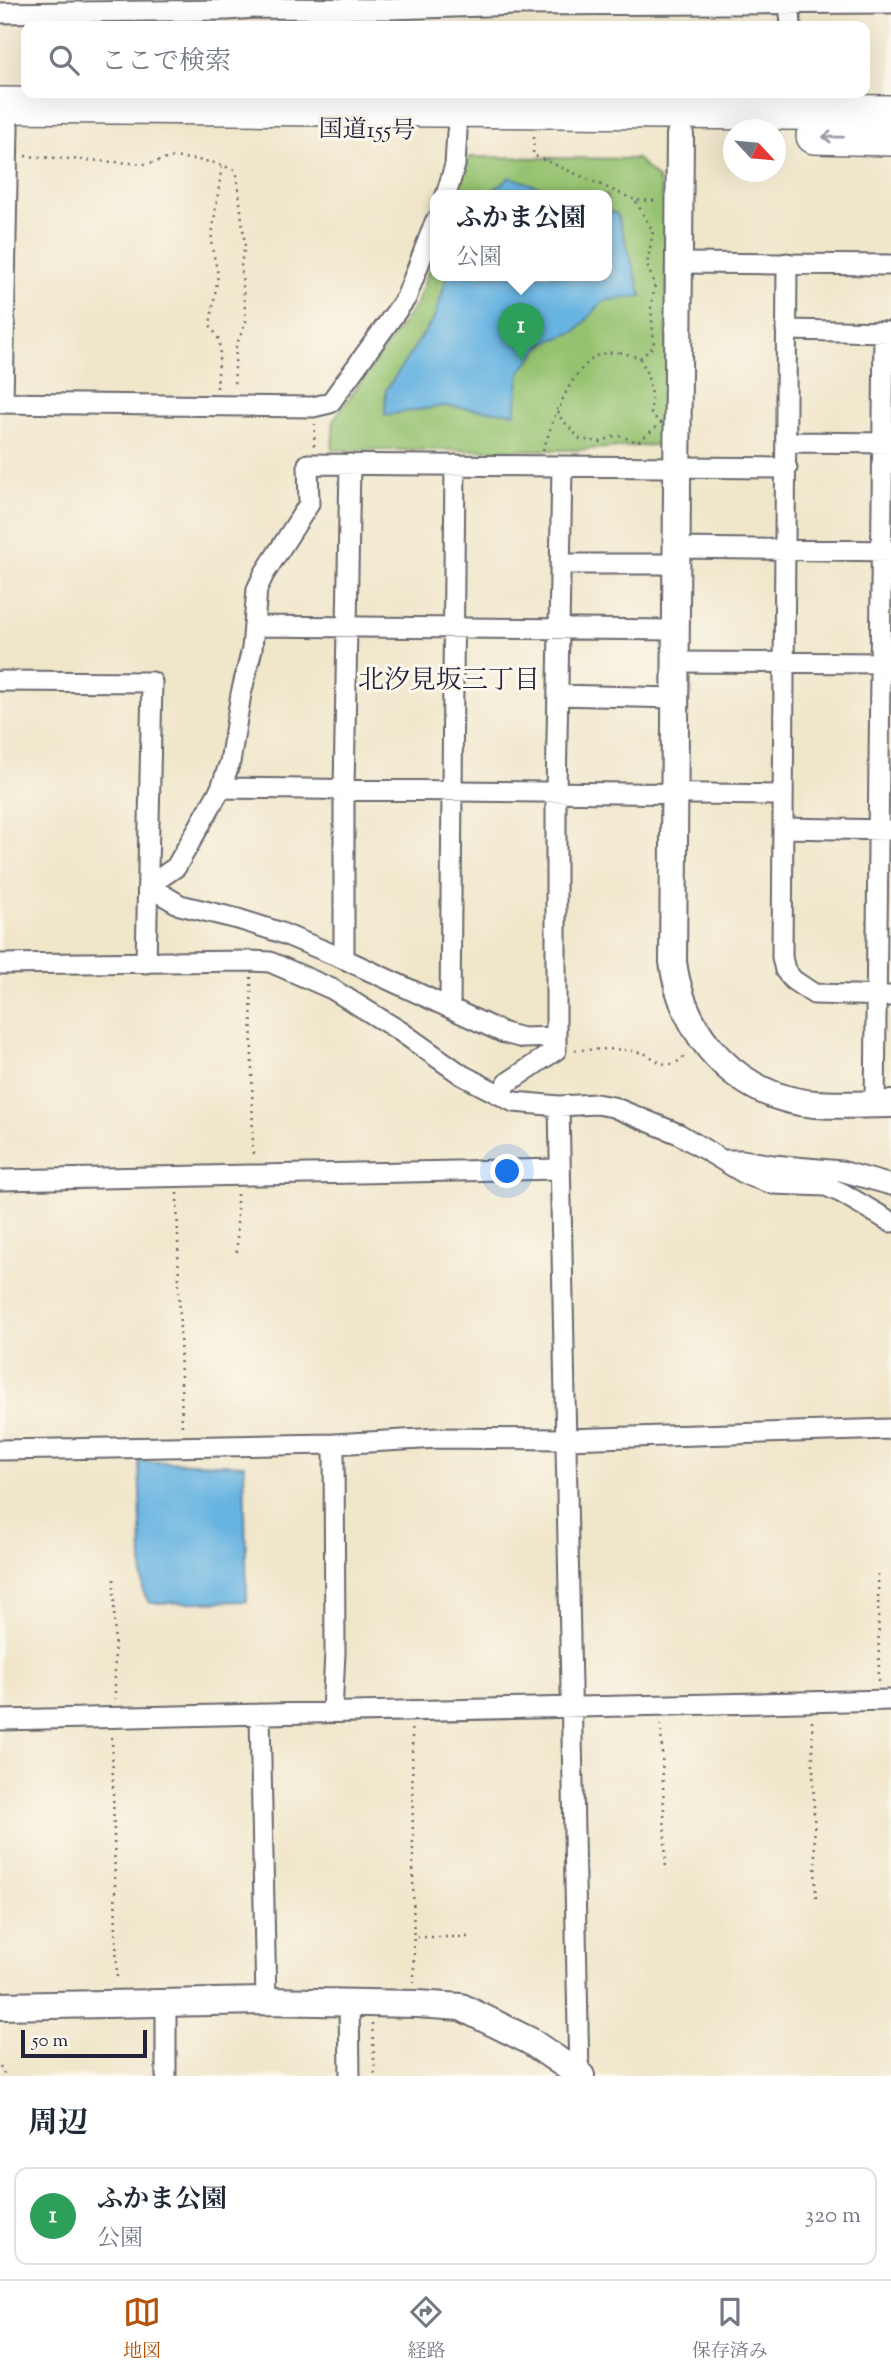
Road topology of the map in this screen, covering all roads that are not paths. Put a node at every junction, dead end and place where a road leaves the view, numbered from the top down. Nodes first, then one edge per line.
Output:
1 (789, 2) edge
2 (517, 3) edge
3 (891, 3) edge
4 (228, 5) edge
5 (0, 13) edge
6 (791, 21) edge
7 (891, 113) edge
8 (785, 114) edge
9 (4, 128) edge
10 (457, 132) junction
11 (680, 135) junction
12 (723, 135) edge
13 (891, 138) edge
14 (448, 190) edge
15 (430, 235) edge
16 (680, 262) junction
17 (787, 263) junction
18 (891, 265) edge
19 (786, 330) junction
20 (887, 332) edge
21 (1, 403) edge
22 (787, 442) junction
23 (887, 443) edge
24 (350, 464) junction
25 (455, 466) junction
26 (562, 467) junction
27 (678, 468) junction
28 (787, 468) junction
29 (786, 550) junction
30 (886, 551) edge
31 (677, 556) junction
32 (560, 564) junction
33 (254, 626) junction
34 (347, 627) junction
35 (453, 628) junction
36 (559, 628) junction
37 (676, 629) junction
38 (676, 662) junction
39 (785, 663) junction
40 (886, 663) edge
41 (0, 681) edge
42 (558, 695) junction
43 (675, 698) junction
44 (220, 788) junction
45 (344, 790) junction
46 (452, 792) junction
47 (556, 793) junction
48 (673, 794) junction
49 (782, 795) junction
50 (783, 828) junction
51 (885, 830) edge
52 (148, 886) junction
53 (344, 959) junction
54 (146, 963) junction
55 (0, 964) edge
56 (883, 996) edge
57 (450, 1008) junction
58 (556, 1044) junction
59 (501, 1095) junction
60 (883, 1104) edge
61 (559, 1106) junction
62 (726, 1160) junction
63 (560, 1169) junction
64 (0, 1180) edge
65 (891, 1185) edge
66 (891, 1222) edge
67 (891, 1429) edge
68 (565, 1439) junction
69 (334, 1444) junction
70 (0, 1450) edge
71 (885, 1700) edge
72 (571, 1708) junction
73 (332, 1712) junction
74 (260, 1714) junction
75 (0, 1720) edge
76 (266, 2001) junction
77 (166, 2002) junction
78 (360, 2002) junction
79 (0, 2006) edge
80 (166, 2076) edge
81 (350, 2076) edge
82 (580, 2076) edge

1 - 2 street
1 - 3 street
1 - 6 street
2 - 4 street
4 - 5 street
7 - 8 highway, 国道155号
8 - 9 highway, 国道155号
13 -> 8 highway, 国道155号
9 - 10 highway, 国道155号
9 - 21 street
10 - 11 highway, 国道155号
10 - 14 street
11 - 12 highway, 国道155号
11 - 16 street
15 - 21 street
16 - 17 street
16 - 27 street
17 - 18 street
17 - 19 street
19 - 20 street
19 - 22 street
20 - 23 street
22 - 23 street
22 - 28 street
23 - 30 street
24 - 25 street
24 - 33 street
24 - 34 street
25 - 26 street
25 - 35 street
26 - 27 street
26 - 32 street
27 - 28 street
27 - 31 street
28 - 29 street
29 - 30 street
29 - 31 street
29 - 39 street
30 - 40 street
31 - 32 street
31 - 37 street
32 - 36 street
33 - 34 street
33 - 44 street
34 - 35 street
34 - 45 street
35 - 36 street
35 - 46 street
36 - 37 street
36 - 42 street
37 - 38 street
38 - 39 street
38 - 43 street
39 - 40 street
39 - 49 street
40 - 51 street
41 - 52 street
42 - 43 street
42 - 47 street
43 - 48 street
44 - 45 street
44 - 52 street
45 - 46 street
45 - 53 street
46 - 47 street
46 - 57 street
47 - 48 street
47 - 58 street
48 - 49 street
48 - 60 street
49 - 50 street
50 - 51 street
50 - 56 street
51 - 56 street
52 - 53 street
52 - 54 street
53 - 57 street
54 - 55 street
54 - 59 street
56 - 60 street
57 - 58 street
58 - 59 street
59 - 61 street
61 - 62 street
61 - 63 street
62 - 65 street
62 - 66 street
63 - 64 street
63 - 68 street
67 - 68 street
68 - 69 street
68 - 72 street
69 - 70 street
69 - 73 street
71 - 72 street
72 - 73 street
72 - 82 street
73 - 74 street
74 - 75 street
74 - 76 street
76 - 77 street
76 - 78 street
77 - 79 street
77 - 80 street
78 - 81 street
78 - 82 street

